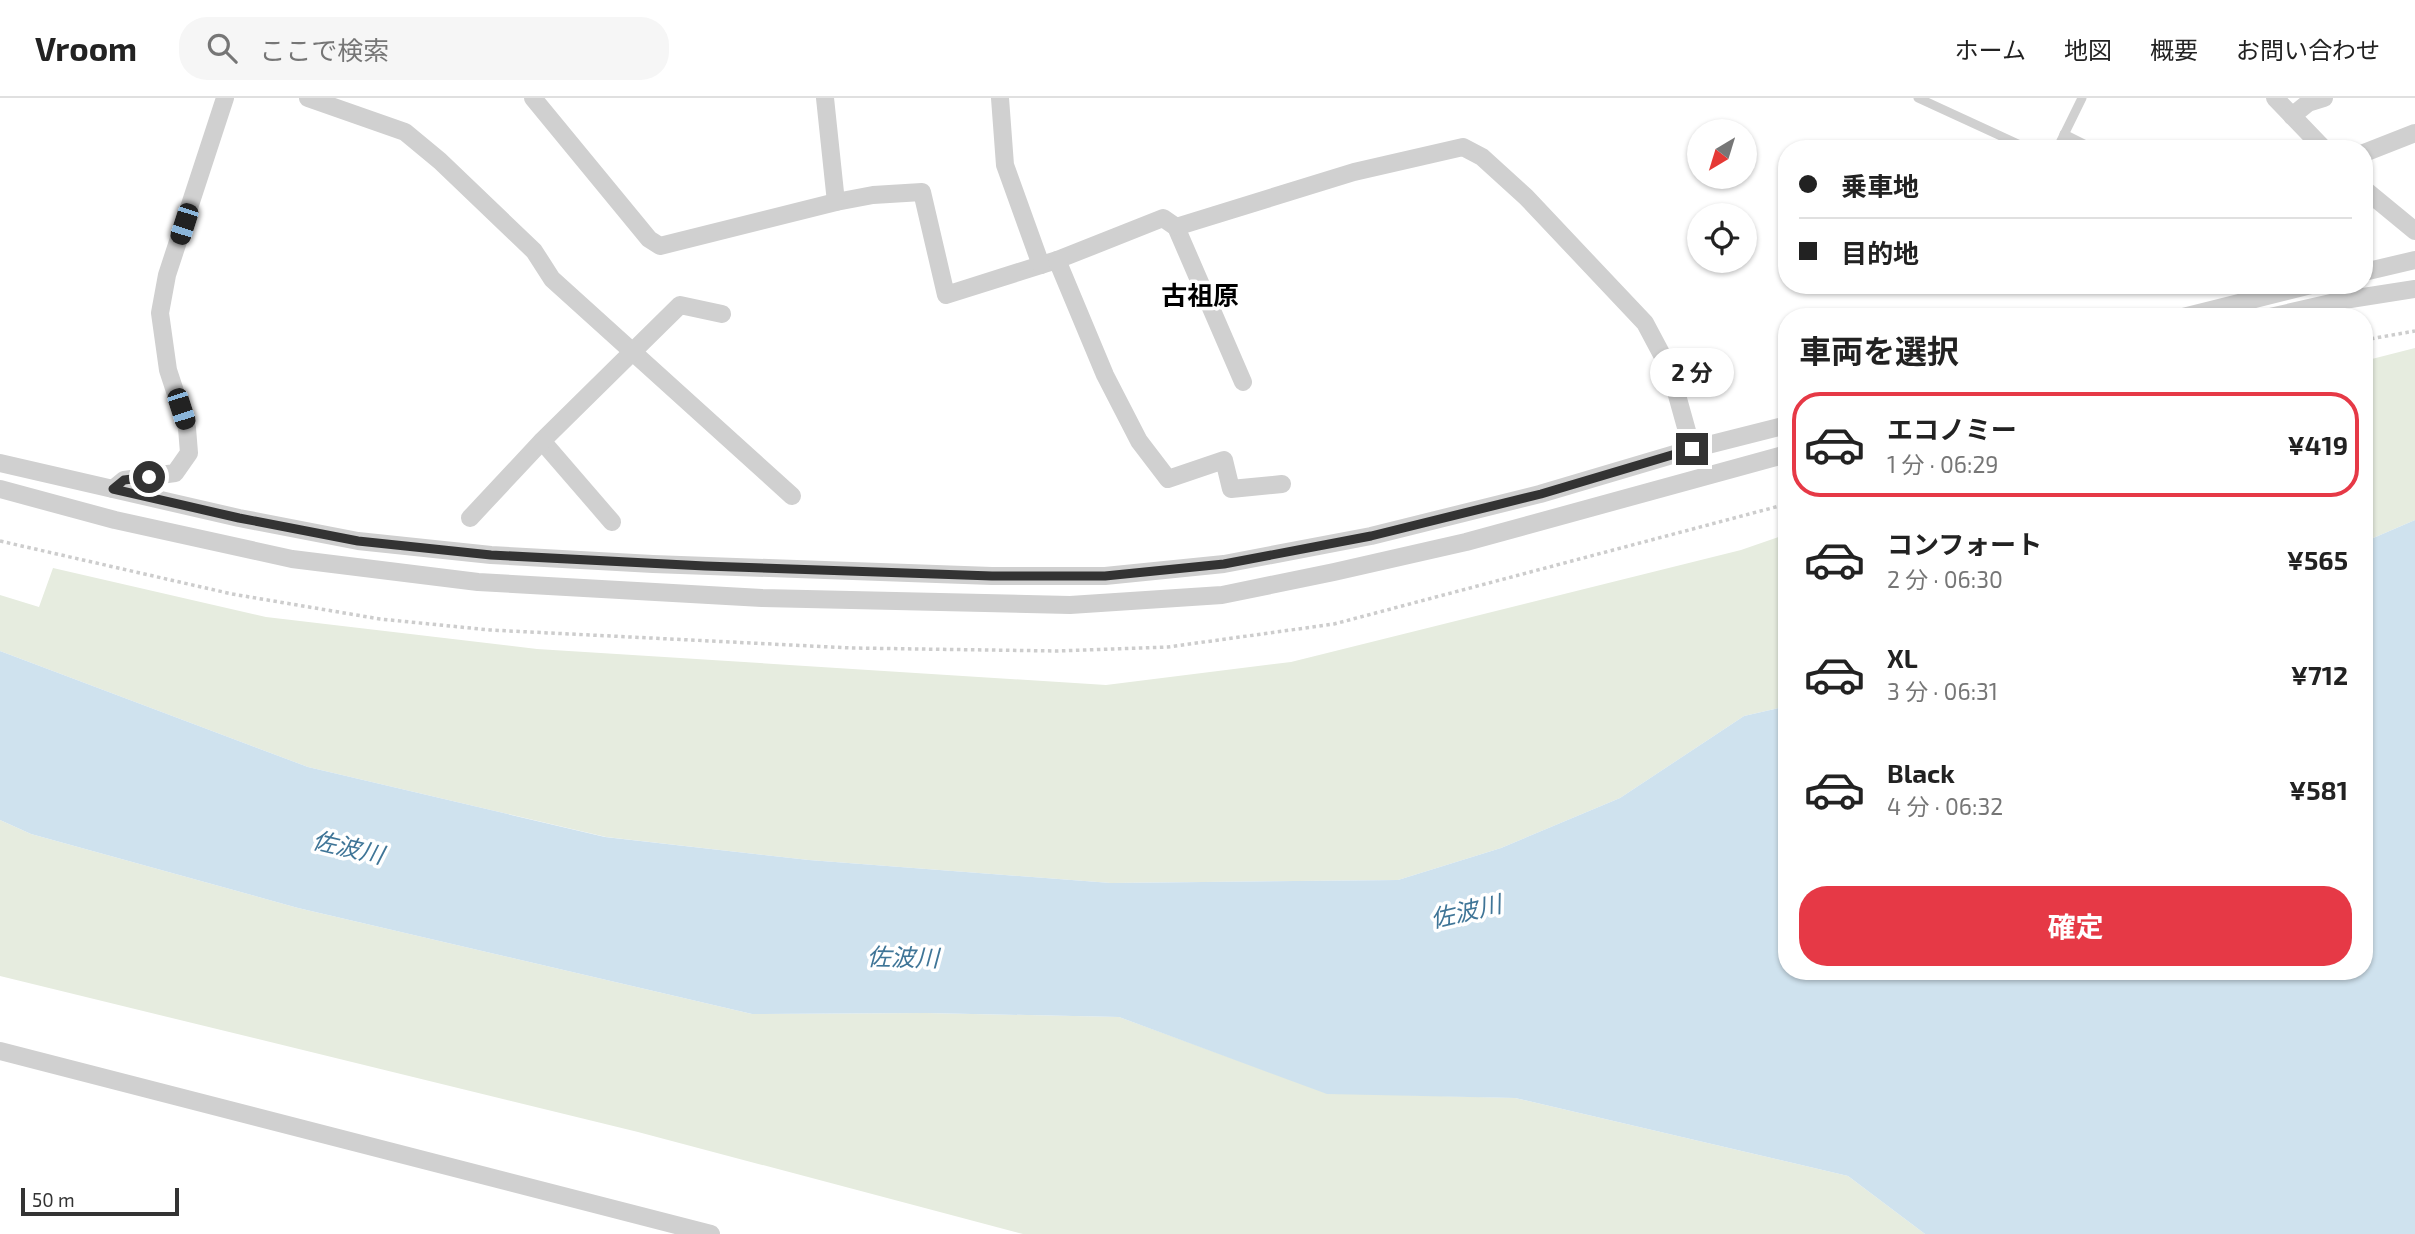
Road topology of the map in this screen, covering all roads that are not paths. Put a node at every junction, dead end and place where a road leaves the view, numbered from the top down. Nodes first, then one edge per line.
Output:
1 (225, 98) edge
2 (308, 98) edge
3 (533, 98) edge
4 (825, 98) edge
5 (1000, 98) edge
6 (1918, 98) edge
7 (2082, 98) edge
8 (2275, 98) edge
9 (2323, 98) edge
10 (2292, 116) junction
11 (2415, 132) edge
12 (2064, 134) junction
13 (2009, 140) edge
14 (2061, 140) edge
15 (2076, 140) edge
16 (2315, 140) edge
17 (2373, 149) edge
18 (2373, 196) edge
19 (836, 202) junction
20 (1176, 227) junction
21 (2415, 231) edge
22 (2415, 260) edge
23 (1049, 262) junction
24 (2373, 270) edge
25 (2415, 289) edge
26 (2275, 294) edge
27 (2219, 308) edge
28 (2309, 308) edge
29 (722, 314) dead end
30 (632, 351) junction
31 (1243, 382) dead end
32 (1778, 427) edge
33 (542, 441) junction
34 (1692, 449) junction
35 (1778, 457) edge
36 (0, 463) edge
37 (1282, 484) dead end
38 (0, 489) edge
39 (113, 489) junction
40 (792, 496) dead end
41 (470, 518) dead end
42 (612, 522) dead end
43 (0, 1051) edge
44 (711, 1234) edge

1 - 39 street
2 - 30 street
3 - 19 street
4 - 19 street
5 - 23 street
6 - 13 lane
7 - 12 lane
8 - 10 street
9 - 10 street
10 - 16 street
11 - 17 street
12 - 14 lane
12 - 15 lane
18 - 21 street
19 - 23 street
20 - 23 street
20 - 31 street
20 - 34 street
22 - 24 street
23 - 37 street
25 - 28 street
26 - 27 street
29 - 30 street
30 - 33 street
30 - 40 street
32 - 34 street
33 - 41 street
33 - 42 street
34 - 39 street
35 - 38 street
36 - 39 street
43 - 44 street

